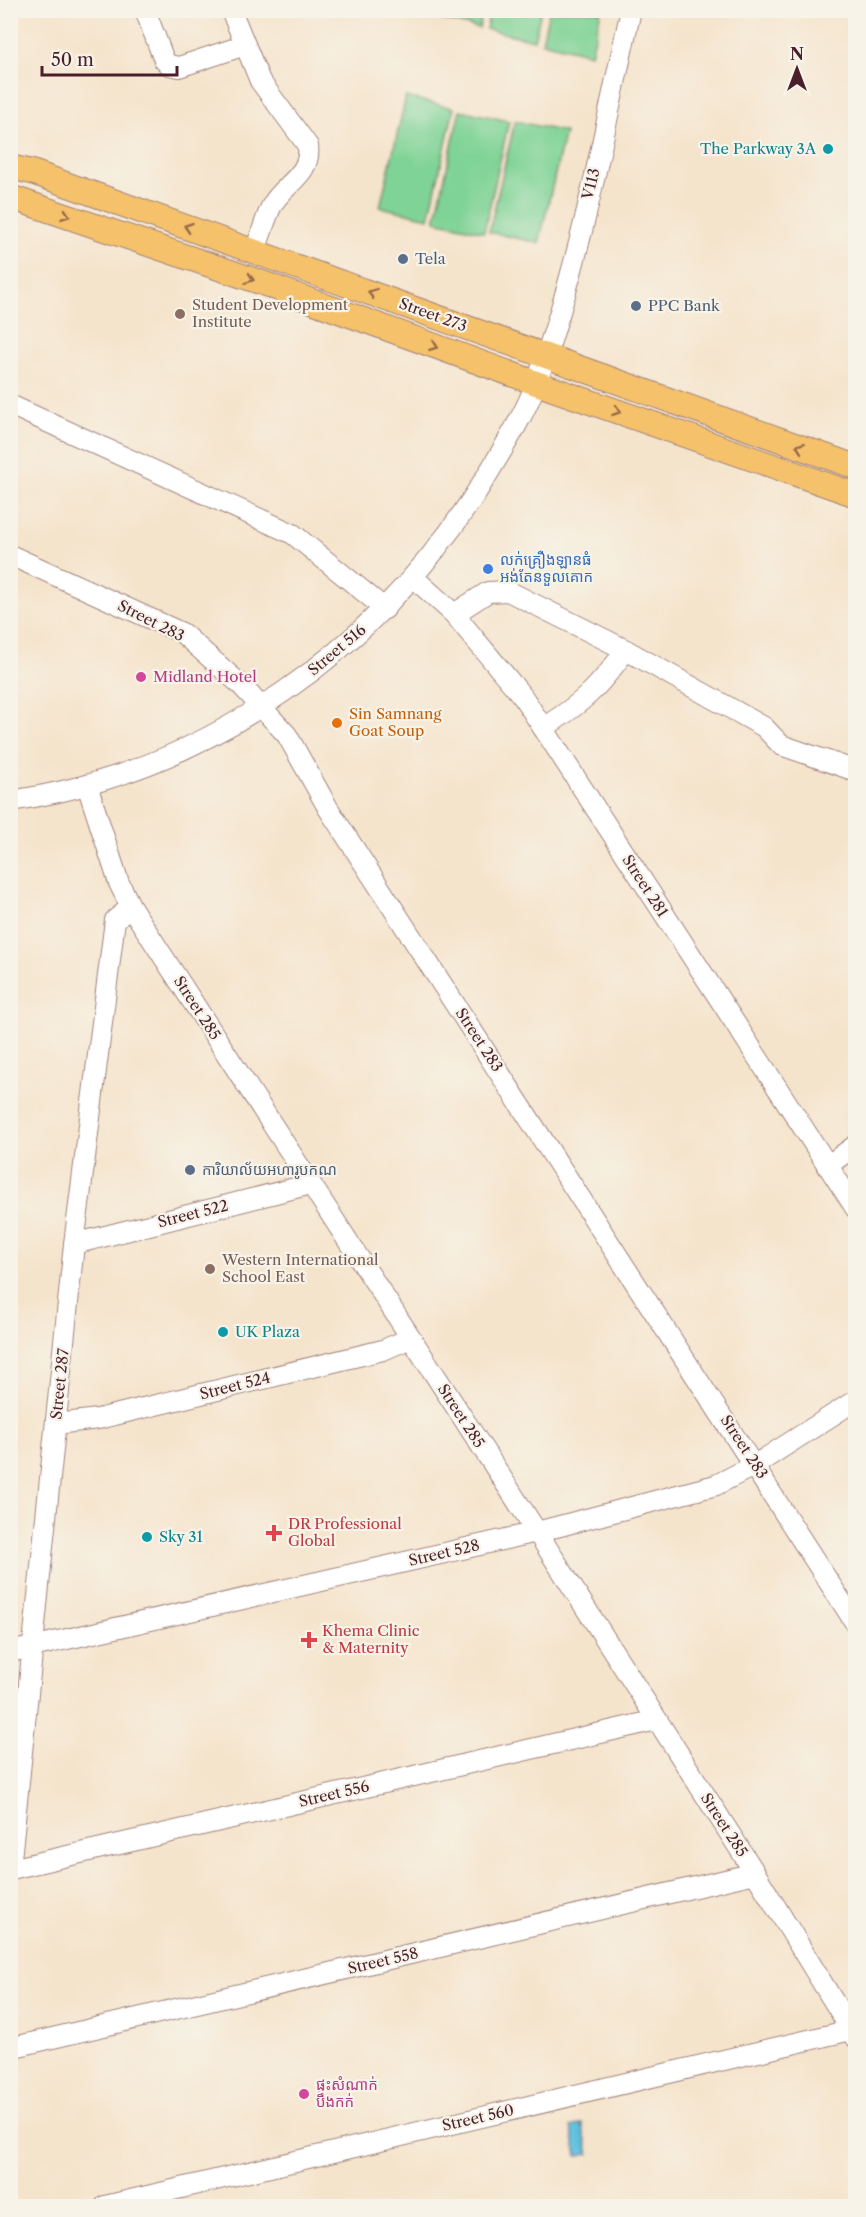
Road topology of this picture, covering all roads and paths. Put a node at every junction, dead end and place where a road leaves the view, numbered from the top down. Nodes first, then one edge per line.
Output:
1 (145, 10) edge
2 (231, 10) edge
3 (630, 10) edge
4 (245, 45) junction
5 (10, 167) edge
6 (10, 197) edge
7 (255, 250) junction
8 (545, 356) junction
9 (536, 383) junction
10 (10, 405) edge
11 (855, 466) edge
12 (855, 495) edge
13 (10, 555) edge
14 (414, 578) junction
15 (385, 609) junction
16 (454, 614) junction
17 (626, 650) junction
18 (262, 708) junction
19 (543, 728) junction
20 (855, 771) edge
21 (87, 785) junction
22 (10, 801) edge
23 (131, 907) junction
24 (855, 1145) edge
25 (827, 1166) junction
26 (311, 1184) junction
27 (855, 1209) edge
28 (74, 1244) junction
29 (411, 1338) junction
30 (855, 1401) edge
31 (56, 1424) junction
32 (755, 1465) junction
33 (537, 1532) junction
34 (855, 1624) edge
35 (33, 1646) junction
36 (10, 1652) edge
37 (657, 1720) junction
38 (10, 1869) edge
39 (755, 1873) junction
40 (853, 2034) edge
41 (10, 2048) edge
42 (105, 2206) edge

1 - 4 street
2 - 4 street
3 - 8 street, V113
4 - 7 street
7 -> 5 main road, Street 273
6 -> 9 main road, Street 273
8 -> 7 main road, Street 273
8 - 9 street, Street 516
11 -> 8 main road, Street 273
9 -> 12 main road, Street 273
9 - 14 street, Street 516
10 - 15 street
13 - 18 street, Street 283
14 - 15 street, Street 516
14 - 16 street, Street 281
15 - 18 street, Street 516
16 - 17 street
16 - 19 street, Street 281
17 - 19 street
17 - 20 street
18 - 21 street, Street 516
18 - 32 street, Street 283
19 - 25 street, Street 281
21 - 22 street, Street 516
21 - 23 street, Street 285
23 - 26 street, Street 285
23 - 28 street, Street 287
24 - 25 street
25 - 27 street, Street 281
26 - 28 street, Street 522
26 - 29 street, Street 285
28 - 31 street, Street 287
29 - 31 street, Street 524
29 - 33 street, Street 285
30 - 32 street, Street 528
31 - 35 street, Street 287
32 - 33 street, Street 528
32 - 34 street, Street 283
33 - 35 street, Street 528
33 - 37 street, Street 285
35 - 36 street, Street 528
35 - 38 street, Street 287
37 - 38 street, Street 556
37 - 39 street, Street 285
39 - 40 street, Street 285
39 - 41 street, Street 558
40 - 42 street, Street 560

